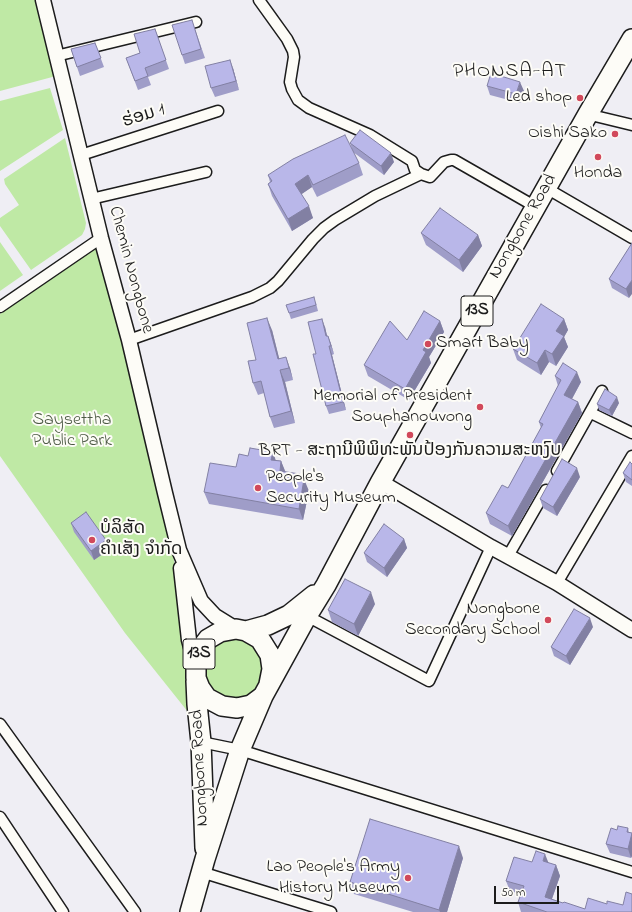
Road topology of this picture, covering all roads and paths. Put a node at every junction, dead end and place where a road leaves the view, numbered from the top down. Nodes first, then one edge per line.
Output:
1 (43, 0) edge
2 (259, 0) edge
3 (196, 22) dead end
4 (632, 39) edge
5 (632, 54) edge
6 (56, 56) junction
7 (218, 111) dead end
8 (595, 116) junction
9 (632, 125) edge
10 (80, 155) junction
11 (206, 172) dead end
12 (421, 174) junction
13 (553, 192) junction
14 (91, 199) junction
15 (536, 207) junction
16 (101, 238) junction
17 (632, 238) edge
18 (0, 307) edge
19 (129, 340) junction
20 (602, 391) edge
21 (591, 413) junction
22 (632, 433) edge
23 (632, 456) edge
24 (386, 485) junction
25 (491, 547) junction
26 (179, 550) junction
27 (508, 556) junction
28 (557, 583) junction
29 (326, 585) junction
30 (307, 616) junction
31 (241, 630) junction
32 (632, 630) edge
33 (196, 672) junction
34 (266, 690) junction
35 (0, 724) edge
36 (201, 742) junction
37 (240, 750) junction
38 (0, 817) edge
39 (203, 866) junction
40 (632, 872) edge
41 (63, 912) edge
42 (135, 912) edge
43 (190, 912) edge
44 (331, 912) edge

1 - 6 street, Chemin Nongbone
2 - 12 street
3 - 6 street
4 - 15 highway, Nongbone Road / 13S
5 - 8 highway, Nongbone Road / 13S
6 - 10 street, Chemin Nongbone
7 - 10 street, ຮ່ອມ 1
8 - 9 street
8 - 13 highway, Nongbone Road / 13S
10 - 14 street, Chemin Nongbone
11 - 14 street
12 - 15 street
12 - 19 street
13 - 17 street
13 - 24 highway, Nongbone Road / 13S
14 - 16 street, Chemin Nongbone
15 - 29 highway, Nongbone Road / 13S
16 - 18 street
16 - 19 street, Chemin Nongbone
19 - 26 street, Chemin Nongbone
20 - 21 street
21 - 22 street
21 - 27 street
23 - 28 street
24 - 25 street
24 - 29 highway, Nongbone Road / 13S
25 - 27 street
25 - 30 street
26 - 31 street
26 - 33 street, Nongbone Road
27 - 28 street
28 - 32 street
29 - 30 highway, Nongbone Road / 13S
29 - 31 highway, Nongbone Road / 13S
30 - 34 highway, Nongbone Road / 13S
31 - 33 highway, Nongbone Road / 13S
31 - 34 highway, Nongbone Road / 13S
33 - 34 highway, Nongbone Road / 13S
33 - 36 highway, Nongbone Road / 13S
34 - 37 highway, Nongbone Road / 13S
35 - 42 street
36 - 37 street
36 - 39 highway, Nongbone Road / 13S
37 - 39 highway, Nongbone Road / 13S
37 - 40 street
38 - 41 street
39 - 43 highway, Nongbone Road / 13S
39 - 44 street

